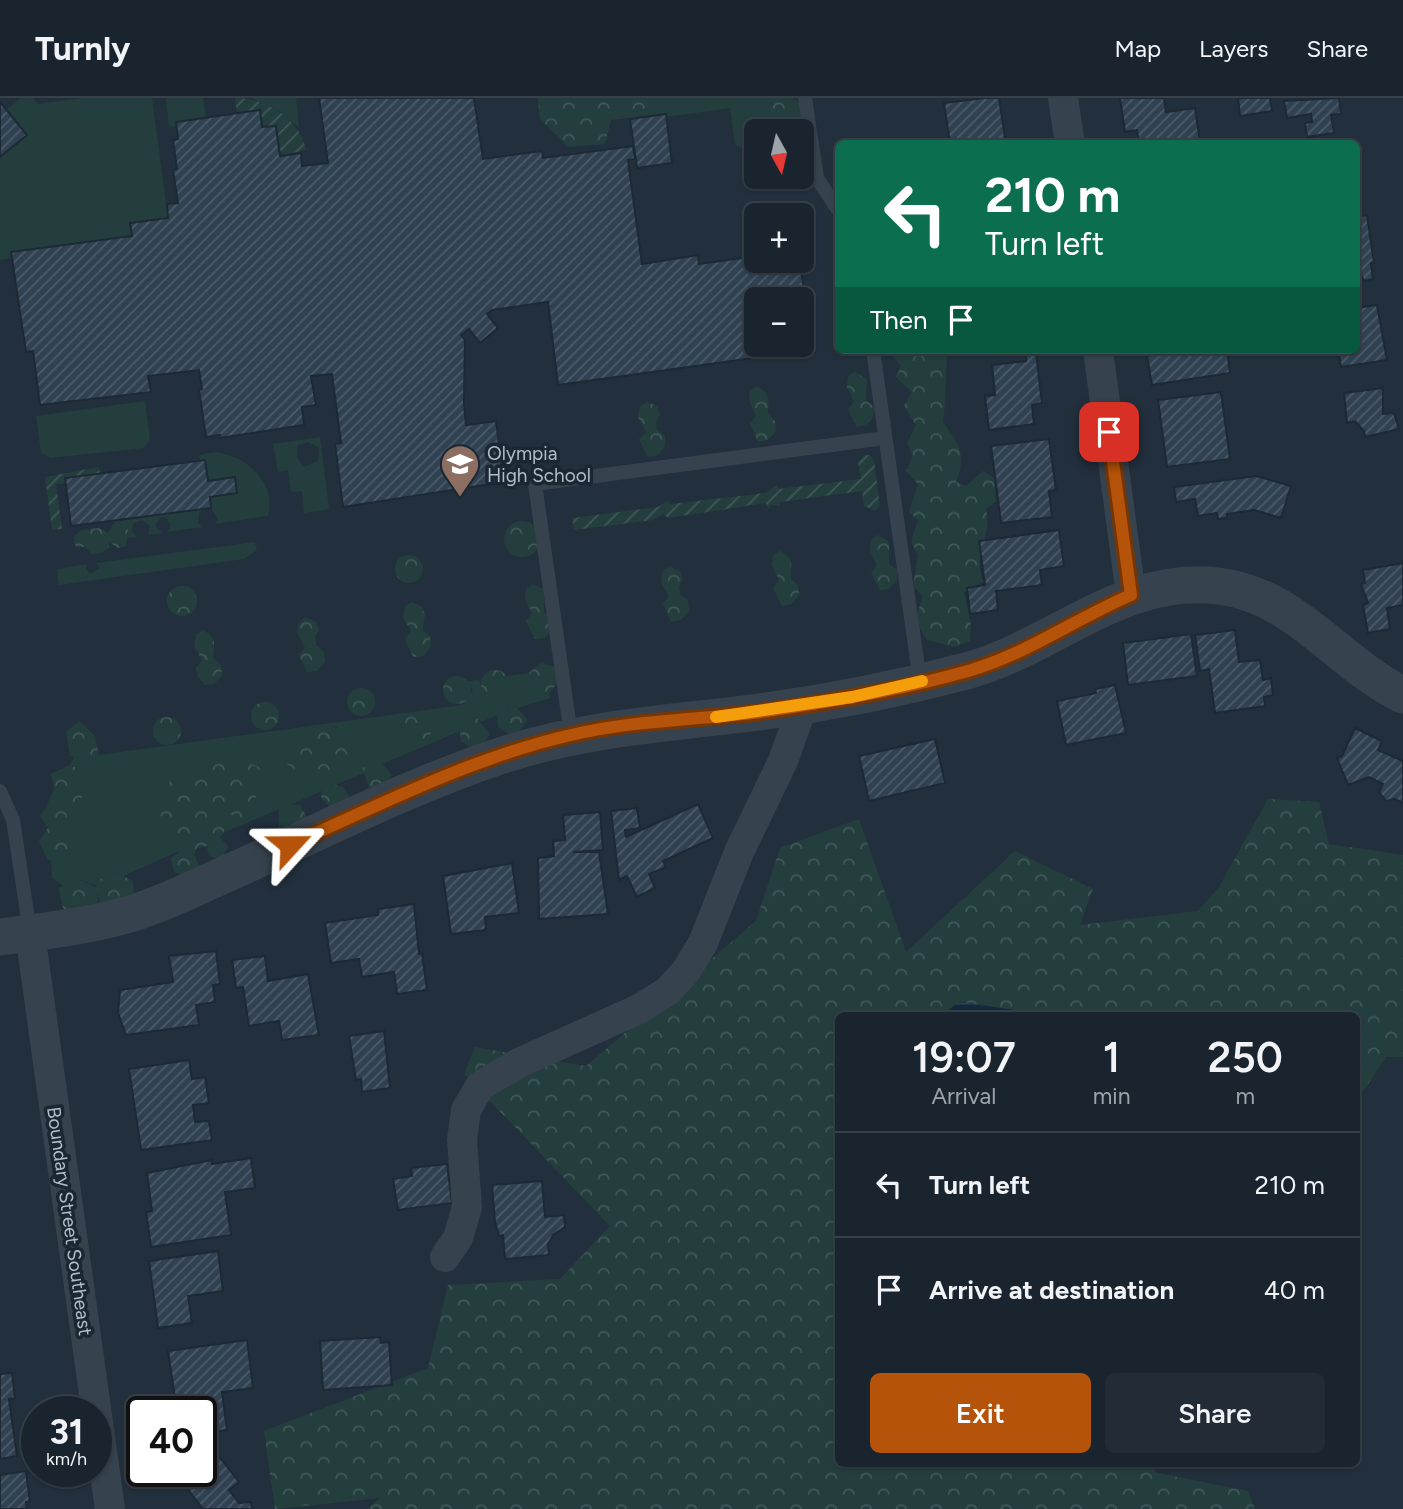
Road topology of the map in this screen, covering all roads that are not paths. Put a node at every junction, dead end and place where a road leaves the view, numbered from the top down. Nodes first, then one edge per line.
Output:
1 (805, 98) edge
2 (1063, 98) edge
3 (1069, 140) edge
4 (835, 204) edge
5 (874, 354) edge
6 (1099, 354) edge
7 (885, 438) junction
8 (1131, 595) junction
9 (920, 681) junction
10 (1403, 695) edge
11 (803, 705) junction
12 (571, 734) junction
13 (0, 791) edge
14 (15, 935) edge
15 (446, 1257) dead end
16 (110, 1509) edge

1 - 4 lane
2 - 3 street
5 - 7 lane
6 - 8 street
7 - 9 lane
7 - 12 lane
8 - 9 street
8 - 10 street
9 - 11 street
11 - 12 street
11 - 15 street
12 - 14 street
13 - 14 lane
14 - 16 street, Boundary Street Southeast

